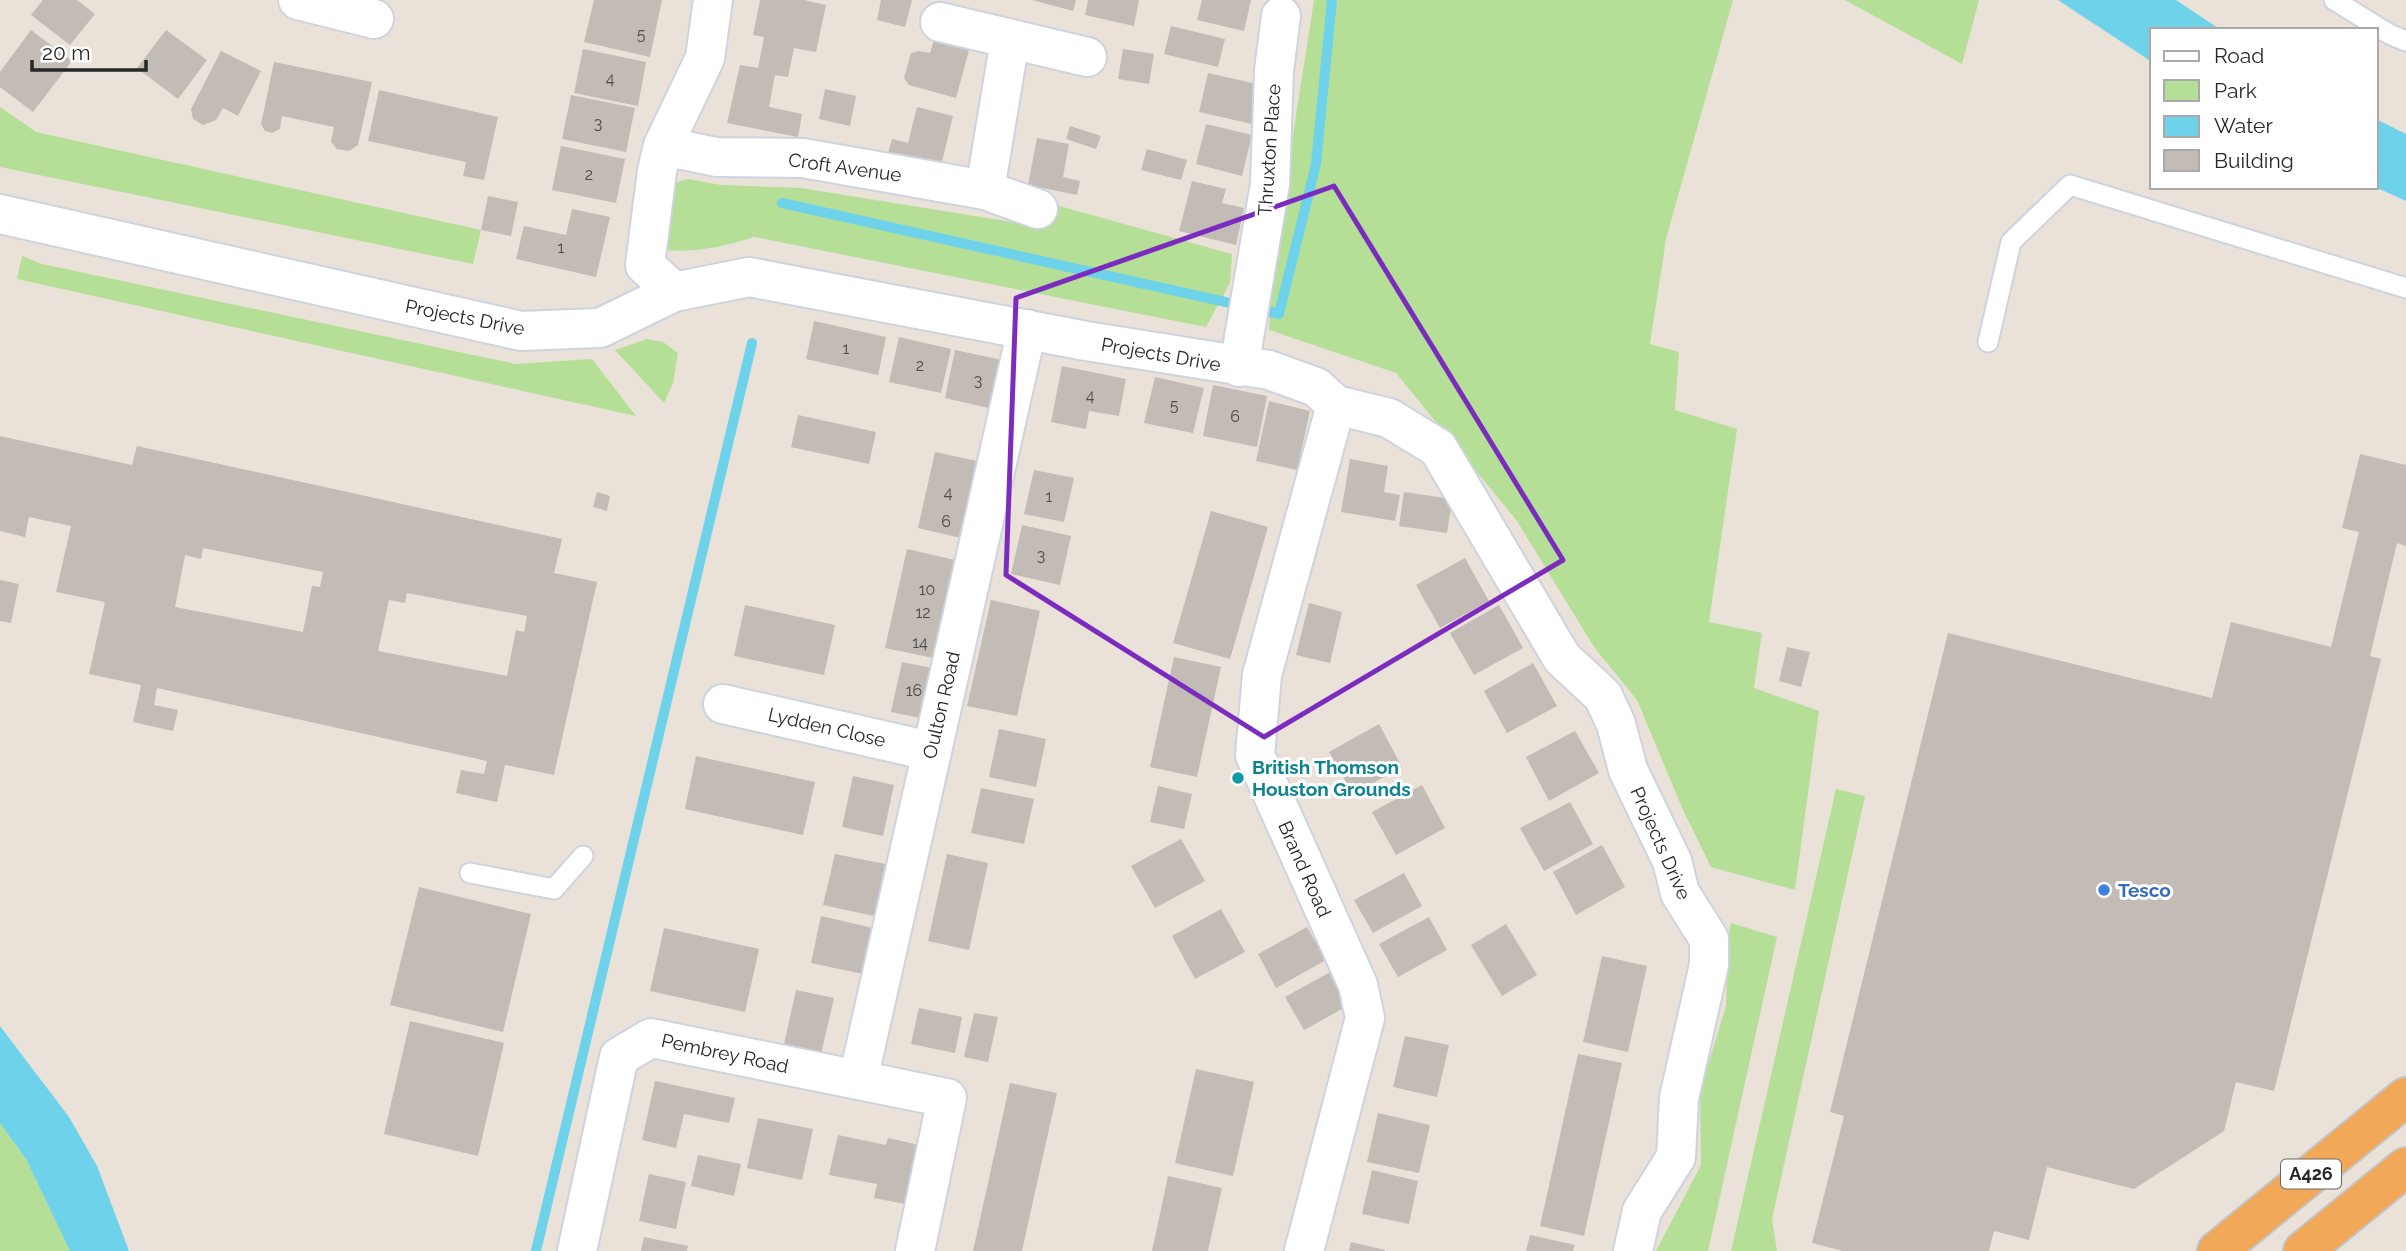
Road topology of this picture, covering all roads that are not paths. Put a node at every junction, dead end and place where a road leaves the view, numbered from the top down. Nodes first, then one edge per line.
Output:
1 (713, 0) edge
2 (2334, 0) edge
3 (309, 1) edge
4 (1280, 16) dead end
5 (374, 19) dead end
6 (940, 22) dead end
7 (1010, 40) junction
8 (2406, 41) edge
9 (1087, 57) dead end
10 (663, 146) junction
11 (985, 190) junction
12 (1038, 209) dead end
13 (0, 215) edge
14 (2406, 288) edge
15 (674, 292) junction
16 (1027, 329) junction
17 (1988, 342) dead end
18 (1242, 355) junction
19 (1336, 405) junction
20 (723, 704) dead end
21 (930, 751) junction
22 (583, 856) dead end
23 (470, 873) dead end
24 (858, 1080) junction
25 (2406, 1097) edge
26 (2406, 1167) edge
27 (577, 1251) edge
28 (915, 1251) edge
29 (1304, 1251) edge
30 (1633, 1251) edge
31 (2217, 1251) edge
32 (2303, 1251) edge

1 - 10 street
2 - 8 lane
3 - 5 street
4 - 18 street, Thruxton Place
6 - 7 street
7 - 9 street
7 - 11 street
10 - 11 street, Croft Avenue
10 - 15 street
11 - 12 street, Croft Avenue
13 - 15 street, Projects Drive
14 - 17 lane
15 - 16 street, Projects Drive
16 - 18 street, Projects Drive
16 - 21 street, Oulton Road
18 - 19 street, Projects Drive
19 - 29 street, Brand Road
19 - 30 street, Projects Drive
20 - 21 street, Lydden Close
21 - 24 street, Oulton Road
22 - 23 lane
24 - 27 street, Pembrey Road
24 - 28 street, Pembrey Road
25 - 31 highway, A426
26 - 32 highway, A426

